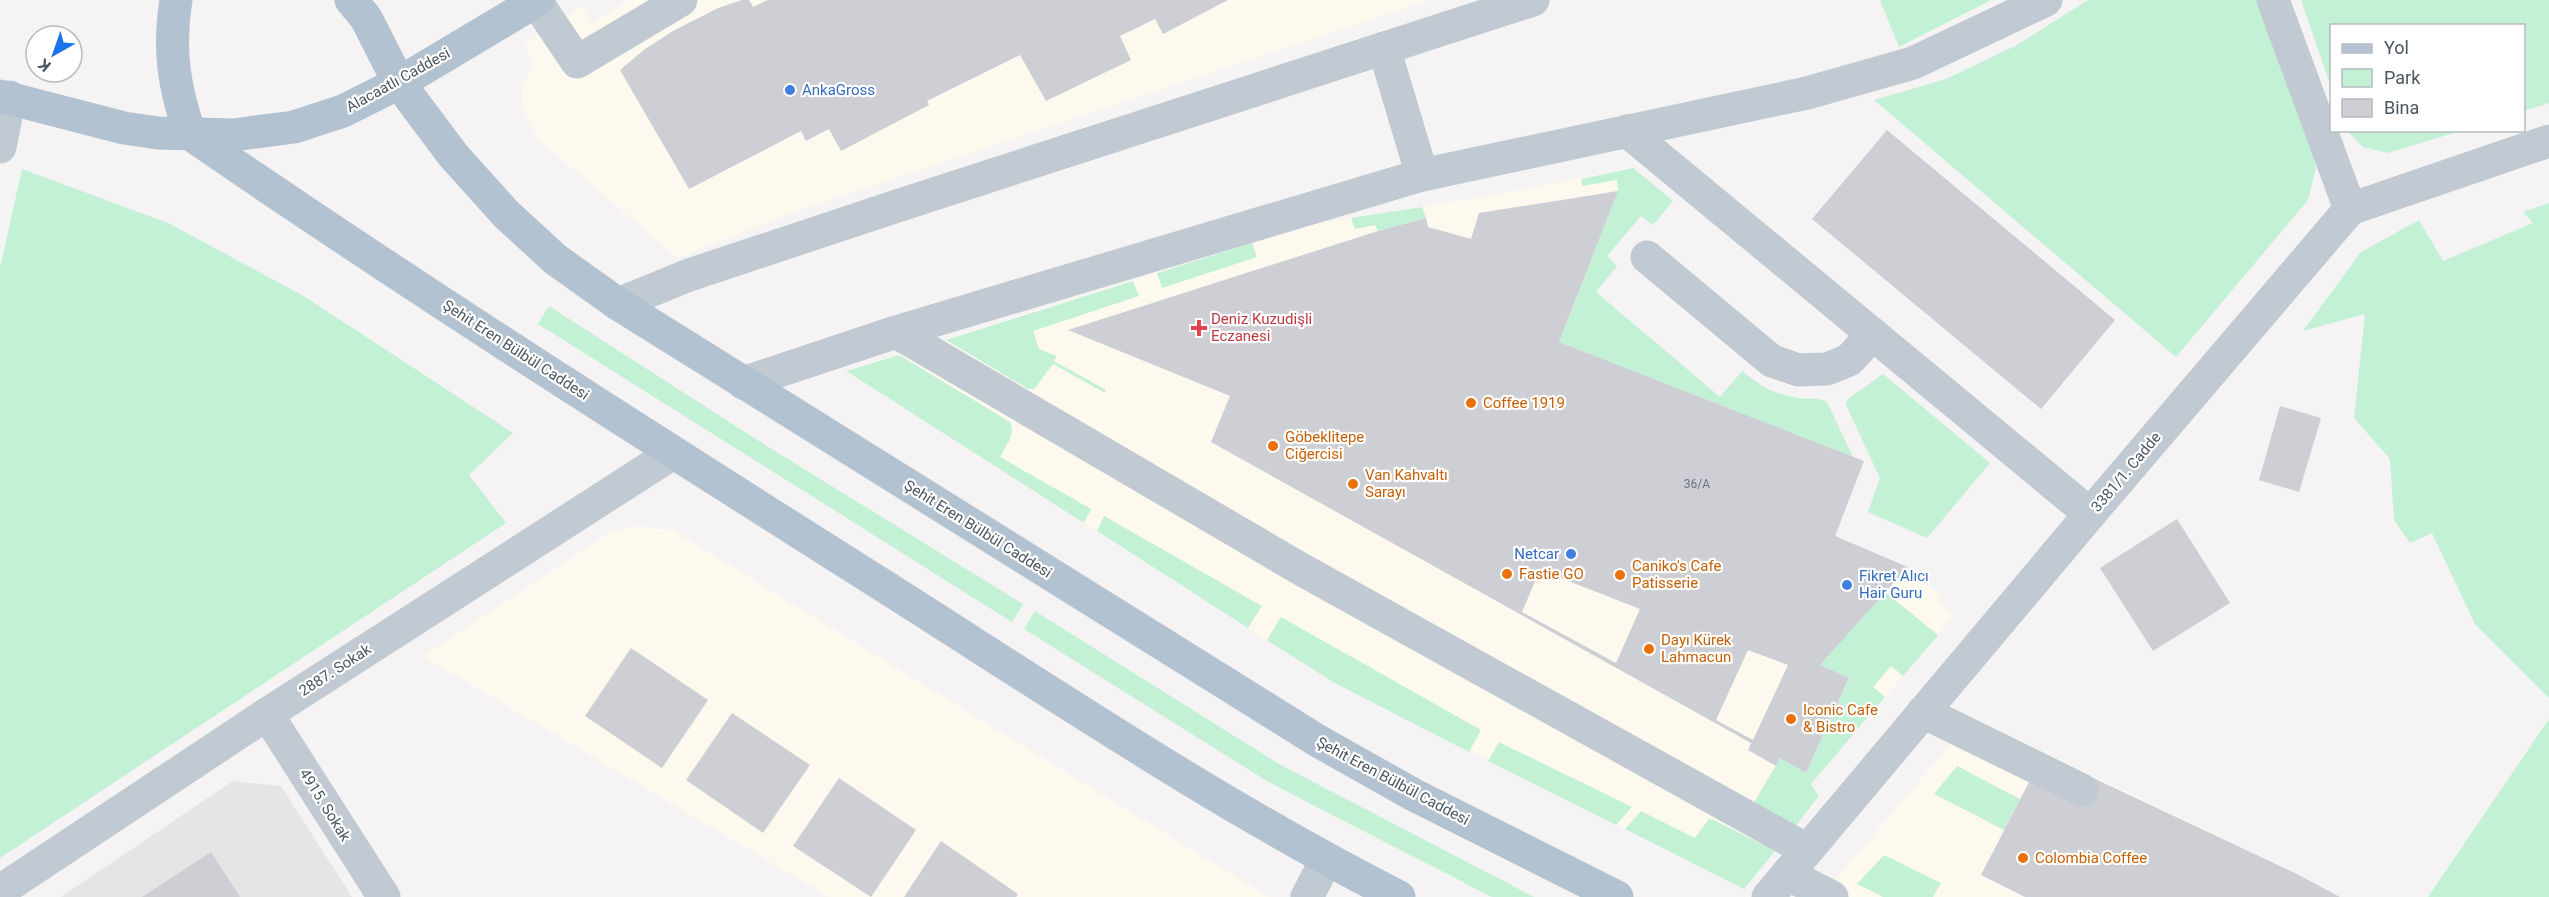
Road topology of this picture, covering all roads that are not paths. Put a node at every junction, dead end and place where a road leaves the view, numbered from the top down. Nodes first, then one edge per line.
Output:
1 (176, 0) edge
2 (351, 0) edge
3 (681, 0) edge
4 (1533, 0) edge
5 (2046, 0) edge
6 (2273, 0) edge
7 (537, 1) edge
8 (1447, 12) edge
9 (1384, 48) junction
10 (399, 82) junction
11 (5, 96) edge
12 (1627, 131) junction
13 (190, 134) junction
14 (2549, 141) edge
15 (0, 147) edge
16 (1422, 174) junction
17 (2350, 209) junction
18 (1647, 257) dead end
19 (618, 304) junction
20 (896, 332) junction
21 (1873, 334) junction
22 (743, 383) junction
23 (673, 453) junction
24 (2090, 514) junction
25 (1923, 712) junction
26 (267, 714) junction
27 (2082, 790) dead end
28 (1326, 860) junction
29 (1787, 874) edge
30 (0, 891) edge
31 (384, 897) edge
32 (1307, 897) edge
33 (1399, 897) edge
34 (1617, 897) edge
35 (1832, 897) edge

1 - 13 main road
2 - 10 main road, Şehit Eren Bülbül Caddesi
3 - 7 street
4 - 8 street
5 - 12 street
6 - 17 street
7 - 10 main road, Alacaatlı Caddesi
8 - 9 street
9 - 16 street
9 - 19 street
10 - 13 main road, Alacaatlı Caddesi
10 - 19 main road, Şehit Eren Bülbül Caddesi
11 - 13 main road, Alacaatlı Caddesi
11 - 15 street
12 - 16 street
12 - 21 street
13 - 23 main road, Şehit Eren Bülbül Caddesi
14 - 17 street
16 - 20 street
17 - 24 street, 3381/1. Cadde
18 - 21 street
19 - 22 main road, Şehit Eren Bülbül Caddesi
20 - 22 street
20 - 29 street
21 - 24 street
22 - 34 main road, Şehit Eren Bülbül Caddesi
23 - 26 street, 2887. Sokak
23 - 28 main road, Şehit Eren Bülbül Caddesi
24 - 25 street, 3381/1. Cadde
25 - 27 street
25 - 29 street, 3381/1. Cadde
26 - 30 street, 2887. Sokak
26 - 31 street, 4915. Sokak
28 - 32 street
28 - 33 main road, Şehit Eren Bülbül Caddesi
29 - 35 street

